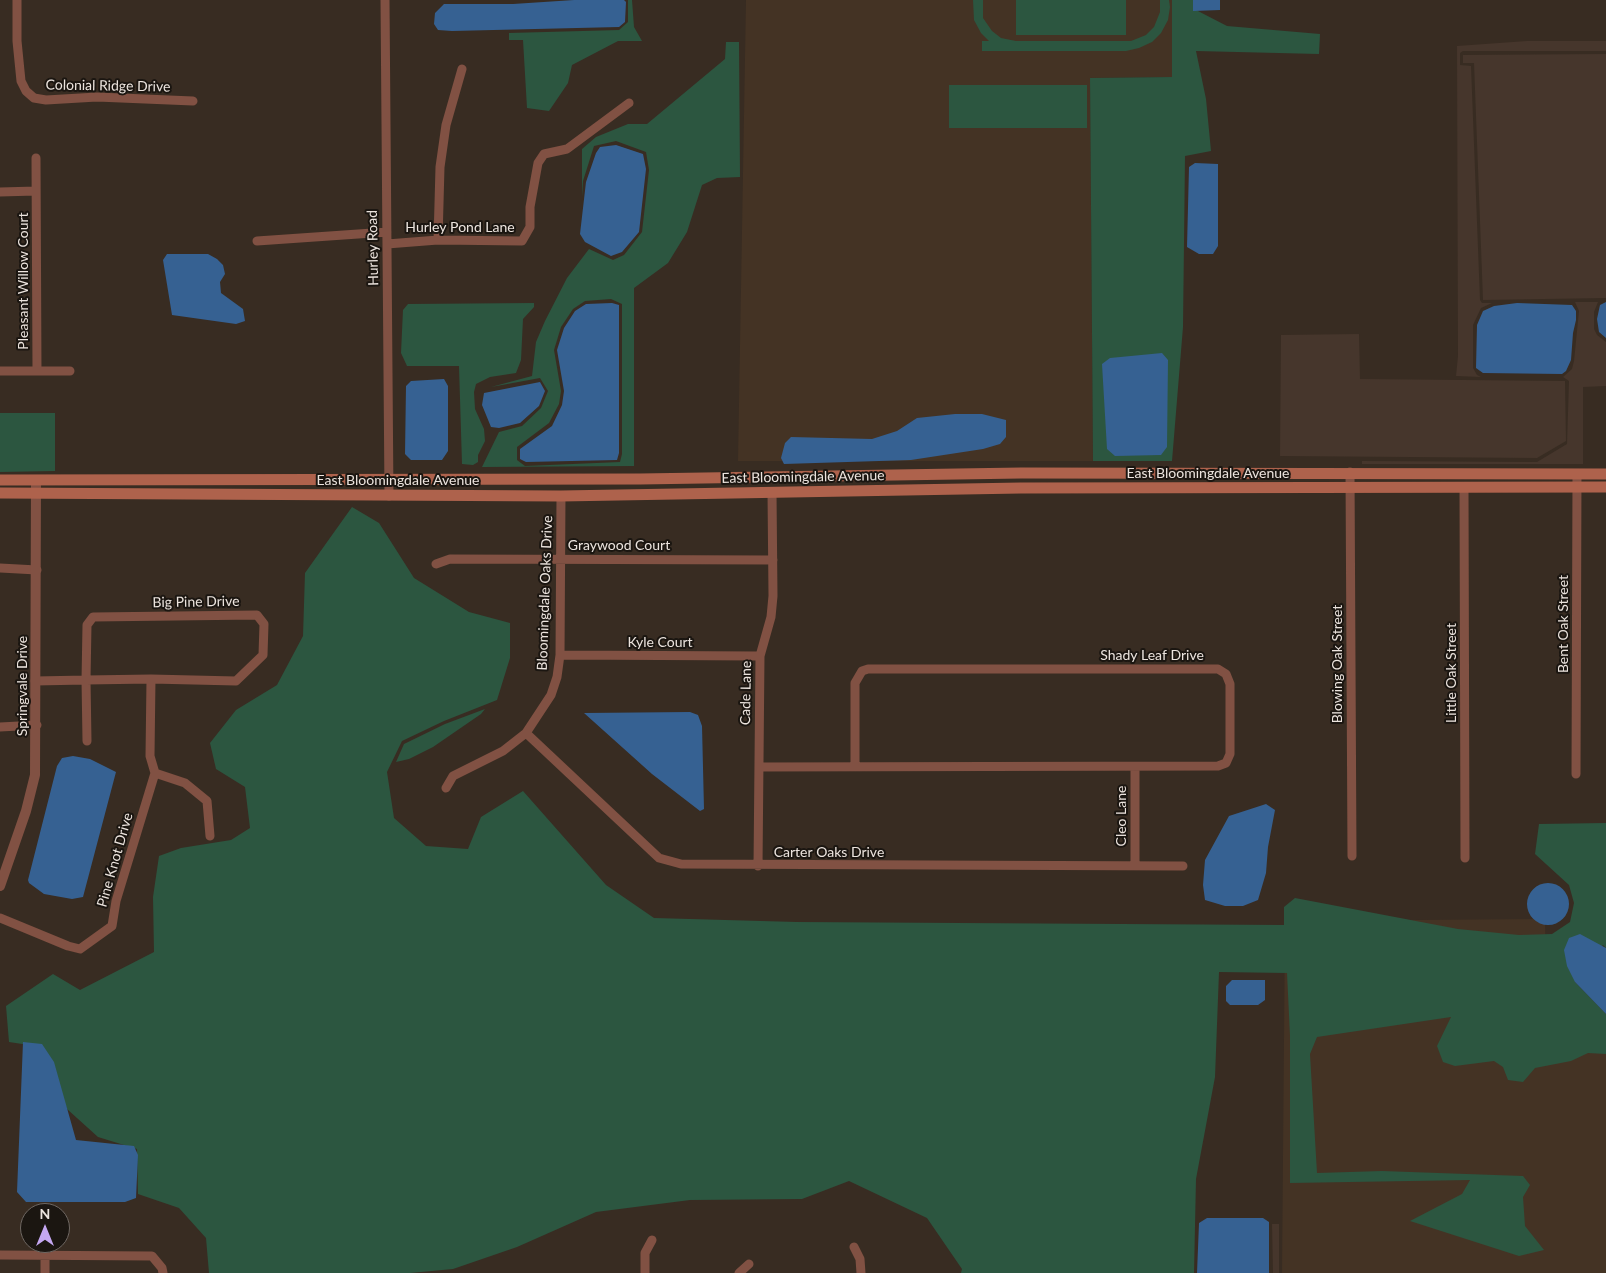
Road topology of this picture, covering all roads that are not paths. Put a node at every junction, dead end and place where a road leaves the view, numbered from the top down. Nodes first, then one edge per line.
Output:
1 (17, 0) edge
2 (385, 0) edge
3 (462, 69) dead end
4 (193, 101) dead end
5 (629, 103) dead end
6 (36, 158) dead end
7 (0, 192) edge
8 (36, 192) junction
9 (387, 232) junction
10 (438, 240) junction
11 (257, 241) dead end
12 (387, 244) junction
13 (0, 371) edge
14 (37, 371) junction
15 (70, 371) dead end
16 (1350, 472) junction
17 (1021, 473) junction
18 (1577, 474) junction
19 (1606, 474) edge
20 (772, 477) junction
21 (640, 479) junction
22 (0, 480) edge
23 (36, 480) junction
24 (389, 480) junction
25 (1577, 487) junction
26 (1606, 487) edge
27 (1021, 488) junction
28 (1350, 488) junction
29 (1464, 488) junction
30 (772, 492) junction
31 (0, 493) edge
32 (36, 493) junction
33 (633, 495) junction
34 (389, 496) junction
35 (561, 496) junction
36 (561, 559) junction
37 (773, 560) junction
38 (436, 564) dead end
39 (0, 568) edge
40 (37, 570) junction
41 (560, 655) junction
42 (760, 656) junction
43 (151, 679) junction
44 (86, 680) junction
45 (35, 681) junction
46 (37, 725) junction
47 (0, 727) edge
48 (526, 733) junction
49 (87, 741) dead end
50 (855, 766) junction
51 (760, 767) junction
52 (1135, 767) junction
53 (155, 773) junction
54 (1576, 774) dead end
55 (446, 788) dead end
56 (210, 836) dead end
57 (1352, 856) dead end
58 (1465, 858) dead end
59 (758, 866) junction
60 (1135, 866) junction
61 (1183, 866) dead end
62 (0, 886) edge
63 (0, 918) edge
64 (652, 1240) dead end
65 (854, 1247) dead end
66 (0, 1255) edge
67 (46, 1255) junction
68 (749, 1264) dead end
69 (45, 1273) edge
70 (163, 1273) edge
71 (645, 1273) edge
72 (739, 1273) edge
73 (861, 1273) edge

1 - 4 street, Colonial Ridge Drive
2 - 9 street, Hurley Road
3 - 10 street
5 - 10 street, Hurley Pond Lane
6 - 8 street, Pleasant Willow Court
7 - 8 street
8 - 14 street, Pleasant Willow Court
9 - 11 street
9 - 12 street, Hurley Road
10 - 12 street, Hurley Pond Lane
12 - 24 street, Hurley Road
13 - 14 street
14 - 15 street
16 - 17 main road, East Bloomingdale Avenue
16 - 18 main road, East Bloomingdale Avenue
16 - 28 street, Blowing Oak Street
17 - 20 main road, East Bloomingdale Avenue
17 - 27 main road
18 - 19 main road, East Bloomingdale Avenue
18 - 25 street, Bent Oak Street
20 - 21 main road, East Bloomingdale Avenue
20 - 30 main road
21 - 24 main road, East Bloomingdale Avenue
21 - 33 main road
22 - 23 main road, East Bloomingdale Avenue
23 - 24 main road, East Bloomingdale Avenue
23 - 32 street, Springvale Drive
24 - 34 street, Hurley Road
25 - 26 main road, East Bloomingdale Avenue
25 - 29 main road, East Bloomingdale Avenue
25 - 54 street, Bent Oak Street
27 - 28 main road, East Bloomingdale Avenue
27 - 30 main road, East Bloomingdale Avenue
28 - 29 main road, East Bloomingdale Avenue
28 - 57 street, Blowing Oak Street
29 - 58 street, Little Oak Street
30 - 33 main road, East Bloomingdale Avenue
30 - 37 street, Cade Lane
31 - 32 main road, East Bloomingdale Avenue
32 - 34 main road, East Bloomingdale Avenue
32 - 40 street, Springvale Drive
33 - 35 main road, East Bloomingdale Avenue
34 - 35 main road, East Bloomingdale Avenue
35 - 36 street, Bloomingdale Oaks Drive
36 - 37 street, Graywood Court
36 - 38 street, Graywood Court
36 - 41 street, Bloomingdale Oaks Drive
37 - 42 street, Cade Lane
39 - 40 street
40 - 45 street, Springvale Drive
41 - 42 street, Kyle Court
41 - 48 street, Bloomingdale Oaks Drive
42 - 51 street, Cade Lane
43 - 44 street, Big Pine Drive
43 - 44 street, Big Pine Drive
43 - 53 street, Pine Knot Drive
44 - 45 street, Big Pine Drive
44 - 49 street, Big Pine Drive
45 - 46 street, Springvale Drive
46 - 47 street
46 - 62 street, Springvale Drive
48 - 55 street, Bloomingdale Oaks Drive
48 - 59 street, Carter Oaks Drive
50 - 51 street, Shady Leaf Drive
50 - 52 street, Shady Leaf Drive
50 - 52 street, Shady Leaf Drive
51 - 59 street, Cade Lane
52 - 60 street, Cleo Lane
53 - 56 street
53 - 63 street, Pine Knot Drive
59 - 60 street, Carter Oaks Drive
60 - 61 street, Carter Oaks Drive
64 - 71 street
65 - 73 street
66 - 67 street
67 - 69 street
67 - 70 street
68 - 72 street

